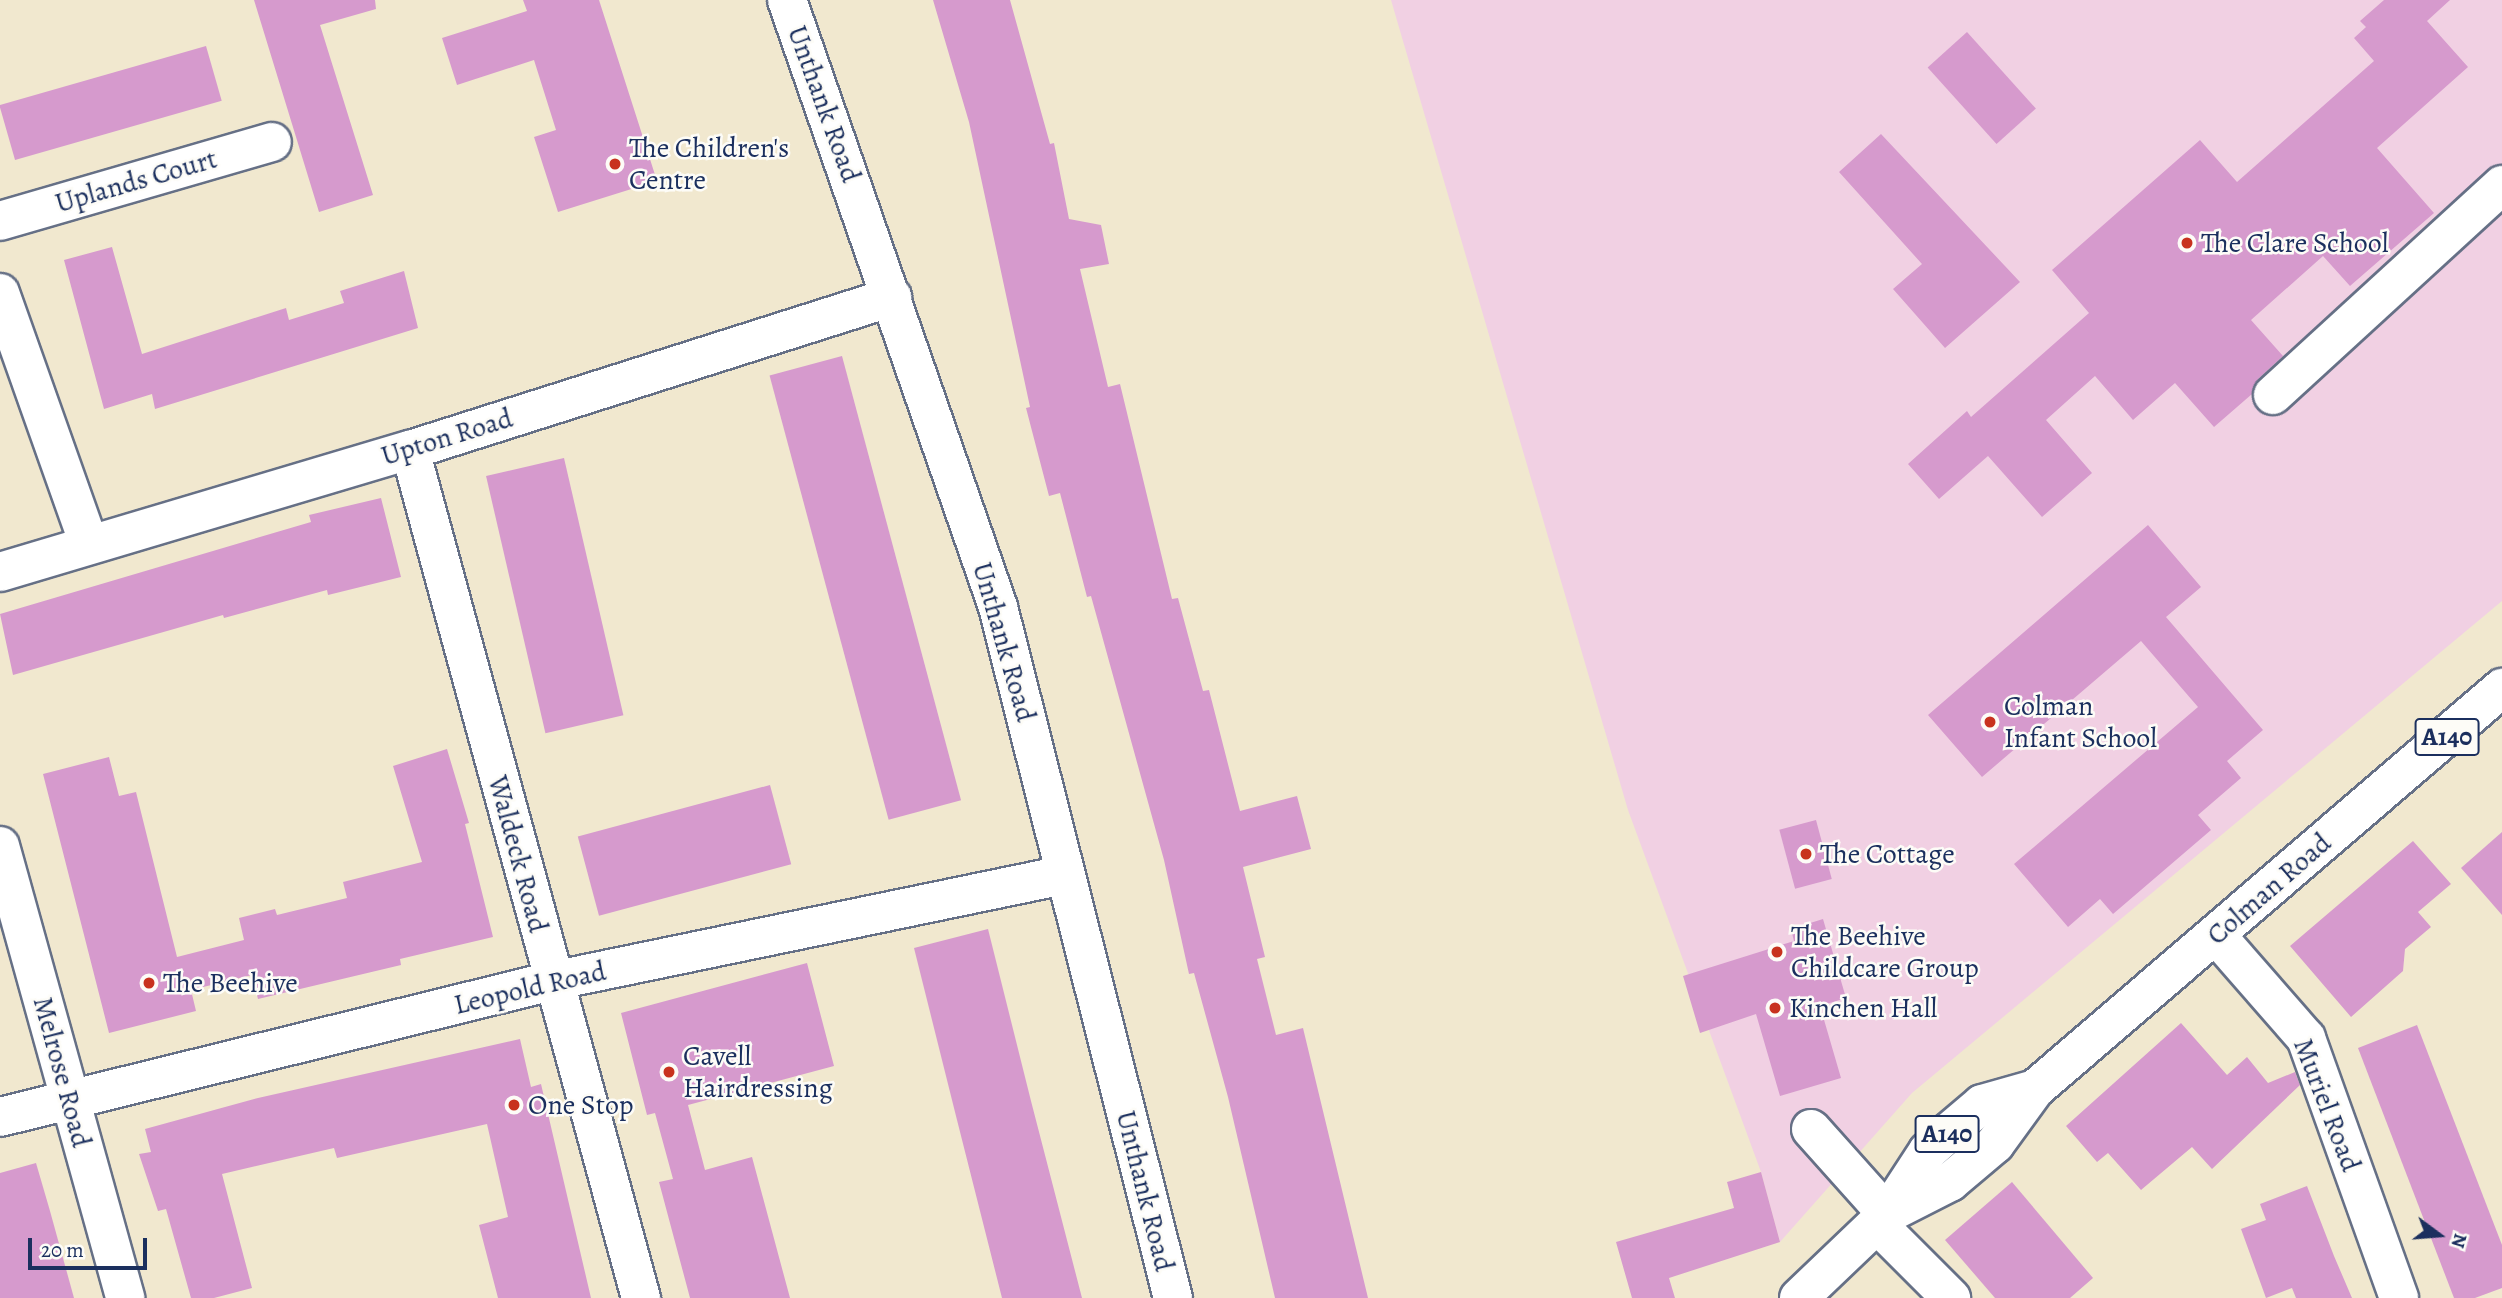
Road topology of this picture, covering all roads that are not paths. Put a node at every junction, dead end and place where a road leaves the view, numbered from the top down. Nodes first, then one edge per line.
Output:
1 (787, 0) edge
2 (272, 142) dead end
3 (2502, 185) edge
4 (0, 221) edge
5 (0, 293) edge
6 (892, 297) junction
7 (2273, 395) dead end
8 (410, 450) junction
9 (89, 544) junction
10 (0, 572) edge
11 (2502, 688) edge
12 (0, 846) edge
13 (1064, 875) junction
14 (2216, 935) junction
15 (552, 981) junction
16 (70, 1099) junction
17 (0, 1117) edge
18 (1811, 1129) dead end
19 (1882, 1219) junction
20 (125, 1298) edge
21 (641, 1298) edge
22 (1173, 1298) edge
23 (1799, 1298) edge
24 (1951, 1298) edge
25 (2399, 1298) edge

1 - 6 main road, Unthank Road
2 - 4 main road, Uplands Court
3 - 7 main road
5 - 9 main road
6 - 8 main road, Upton Road
6 - 13 main road, Unthank Road
8 - 9 main road, Upton Road
8 - 15 main road, Waldeck Road
9 - 10 main road, Upton Road
11 - 14 main road, Colman Road / A140
12 - 16 main road, Melrose Road
13 - 15 main road, Leopold Road
13 - 22 main road, Unthank Road
14 - 19 main road, Colman Road / A140
14 - 25 main road, Muriel Road
15 - 16 main road, Leopold Road
15 - 21 main road, Waldeck Road
16 - 17 main road, Leopold Road
16 - 20 main road, Melrose Road
18 - 19 main road
19 - 23 main road, Colman Road / A140
19 - 24 main road

